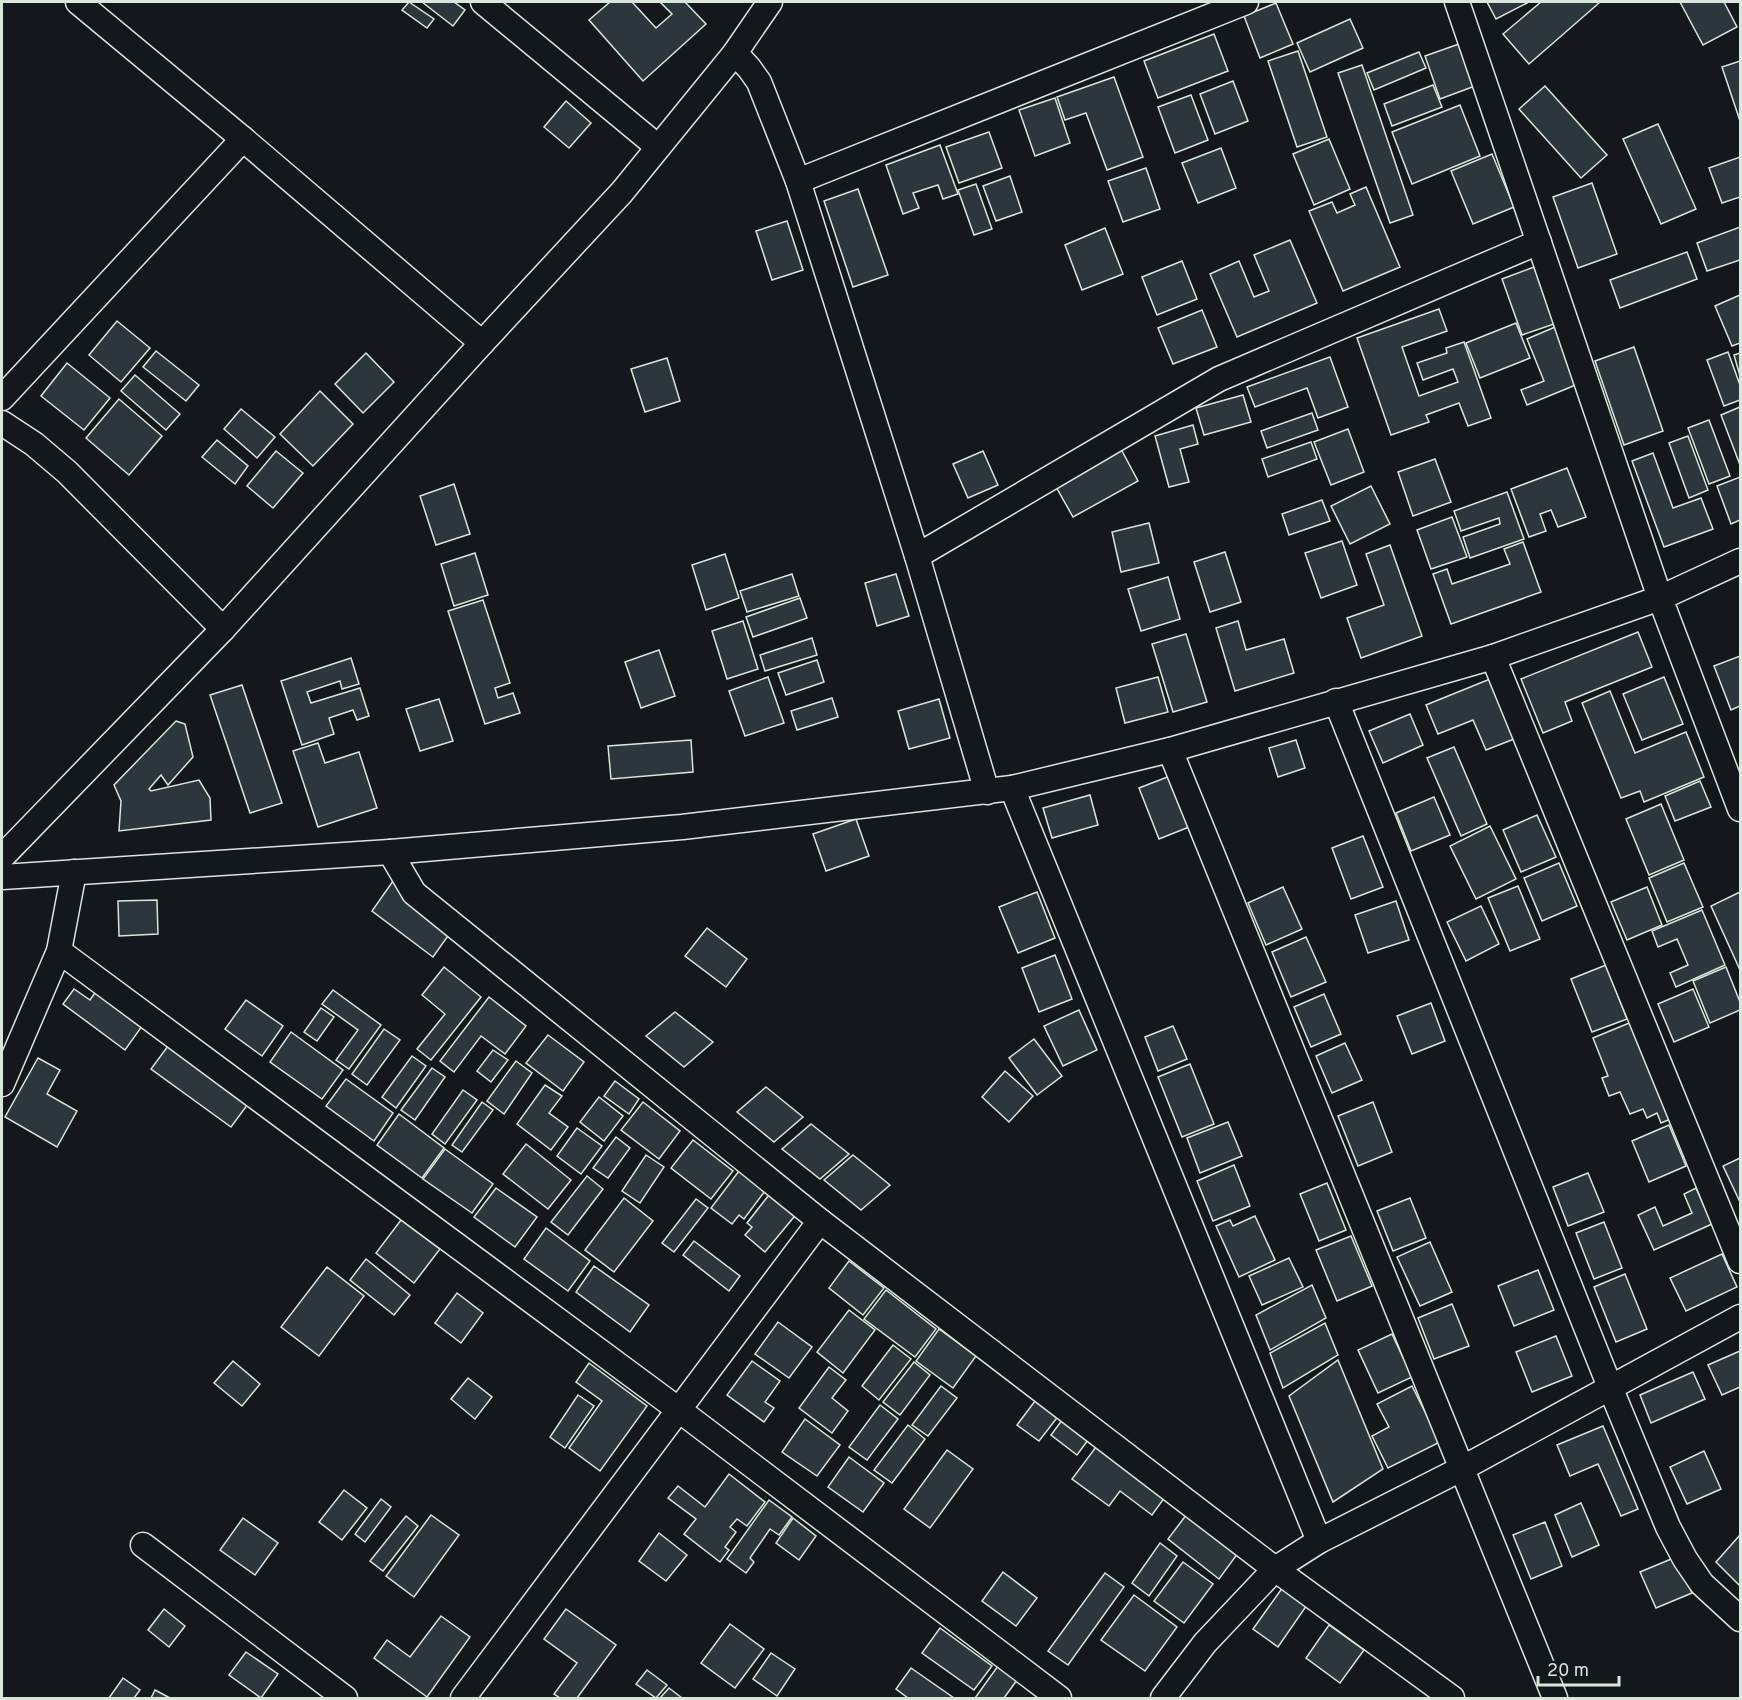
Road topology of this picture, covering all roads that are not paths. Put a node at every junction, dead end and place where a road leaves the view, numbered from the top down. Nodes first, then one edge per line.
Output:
1 (78, 2) edge
2 (483, 2) edge
3 (770, 2) edge
4 (1246, 2) edge
5 (1457, 2) edge
6 (735, 52) junction
7 (243, 139) junction
8 (658, 147) junction
9 (798, 181) junction
10 (1539, 242) junction
11 (482, 343) junction
12 (2, 398) edge
13 (2, 423) edge
14 (917, 556) junction
15 (1740, 561) edge
16 (1660, 598) junction
17 (223, 629) junction
18 (1493, 657) junction
19 (1336, 701) junction
20 (1170, 750) junction
21 (1012, 789) junction
22 (987, 792) junction
23 (1740, 809) edge
24 (390, 852) junction
25 (2, 857) edge
26 (74, 872) junction
27 (2, 877) edge
28 (59, 951) junction
29 (2, 1084) edge
30 (820, 1221) junction
31 (1740, 1261) edge
32 (1740, 1317) edge
33 (1610, 1388) junction
34 (679, 1410) junction
35 (1462, 1468) junction
36 (1319, 1541) junction
37 (143, 1545) dead end
38 (1275, 1569) junction
39 (1740, 1619) edge
40 (345, 1698) edge
41 (463, 1698) edge
42 (1059, 1698) edge
43 (1163, 1698) edge
44 (1452, 1698) edge
45 (1555, 1698) edge

1 - 7 street
2 - 8 street
3 - 6 street
4 - 9 street
5 - 10 street
6 - 8 street
6 - 9 street
7 - 11 street
7 - 12 street
8 - 11 street
9 - 14 street
10 - 14 street
10 - 16 street
11 - 17 street
13 - 17 street
14 - 22 street
15 - 16 street
16 - 18 street
16 - 23 street
17 - 25 street
18 - 19 street
18 - 31 street
19 - 20 street
19 - 33 street
20 - 21 street
20 - 35 street
21 - 22 street
21 - 36 street
22 - 24 street
24 - 26 street
24 - 30 street
26 - 27 street
26 - 28 street
28 - 29 street
28 - 34 street
30 - 34 street
30 - 38 street
32 - 33 street
33 - 35 street
33 - 39 street
34 - 41 street
34 - 42 street
35 - 36 street
35 - 45 street
36 - 38 street
37 - 40 street
38 - 43 street
38 - 44 street

